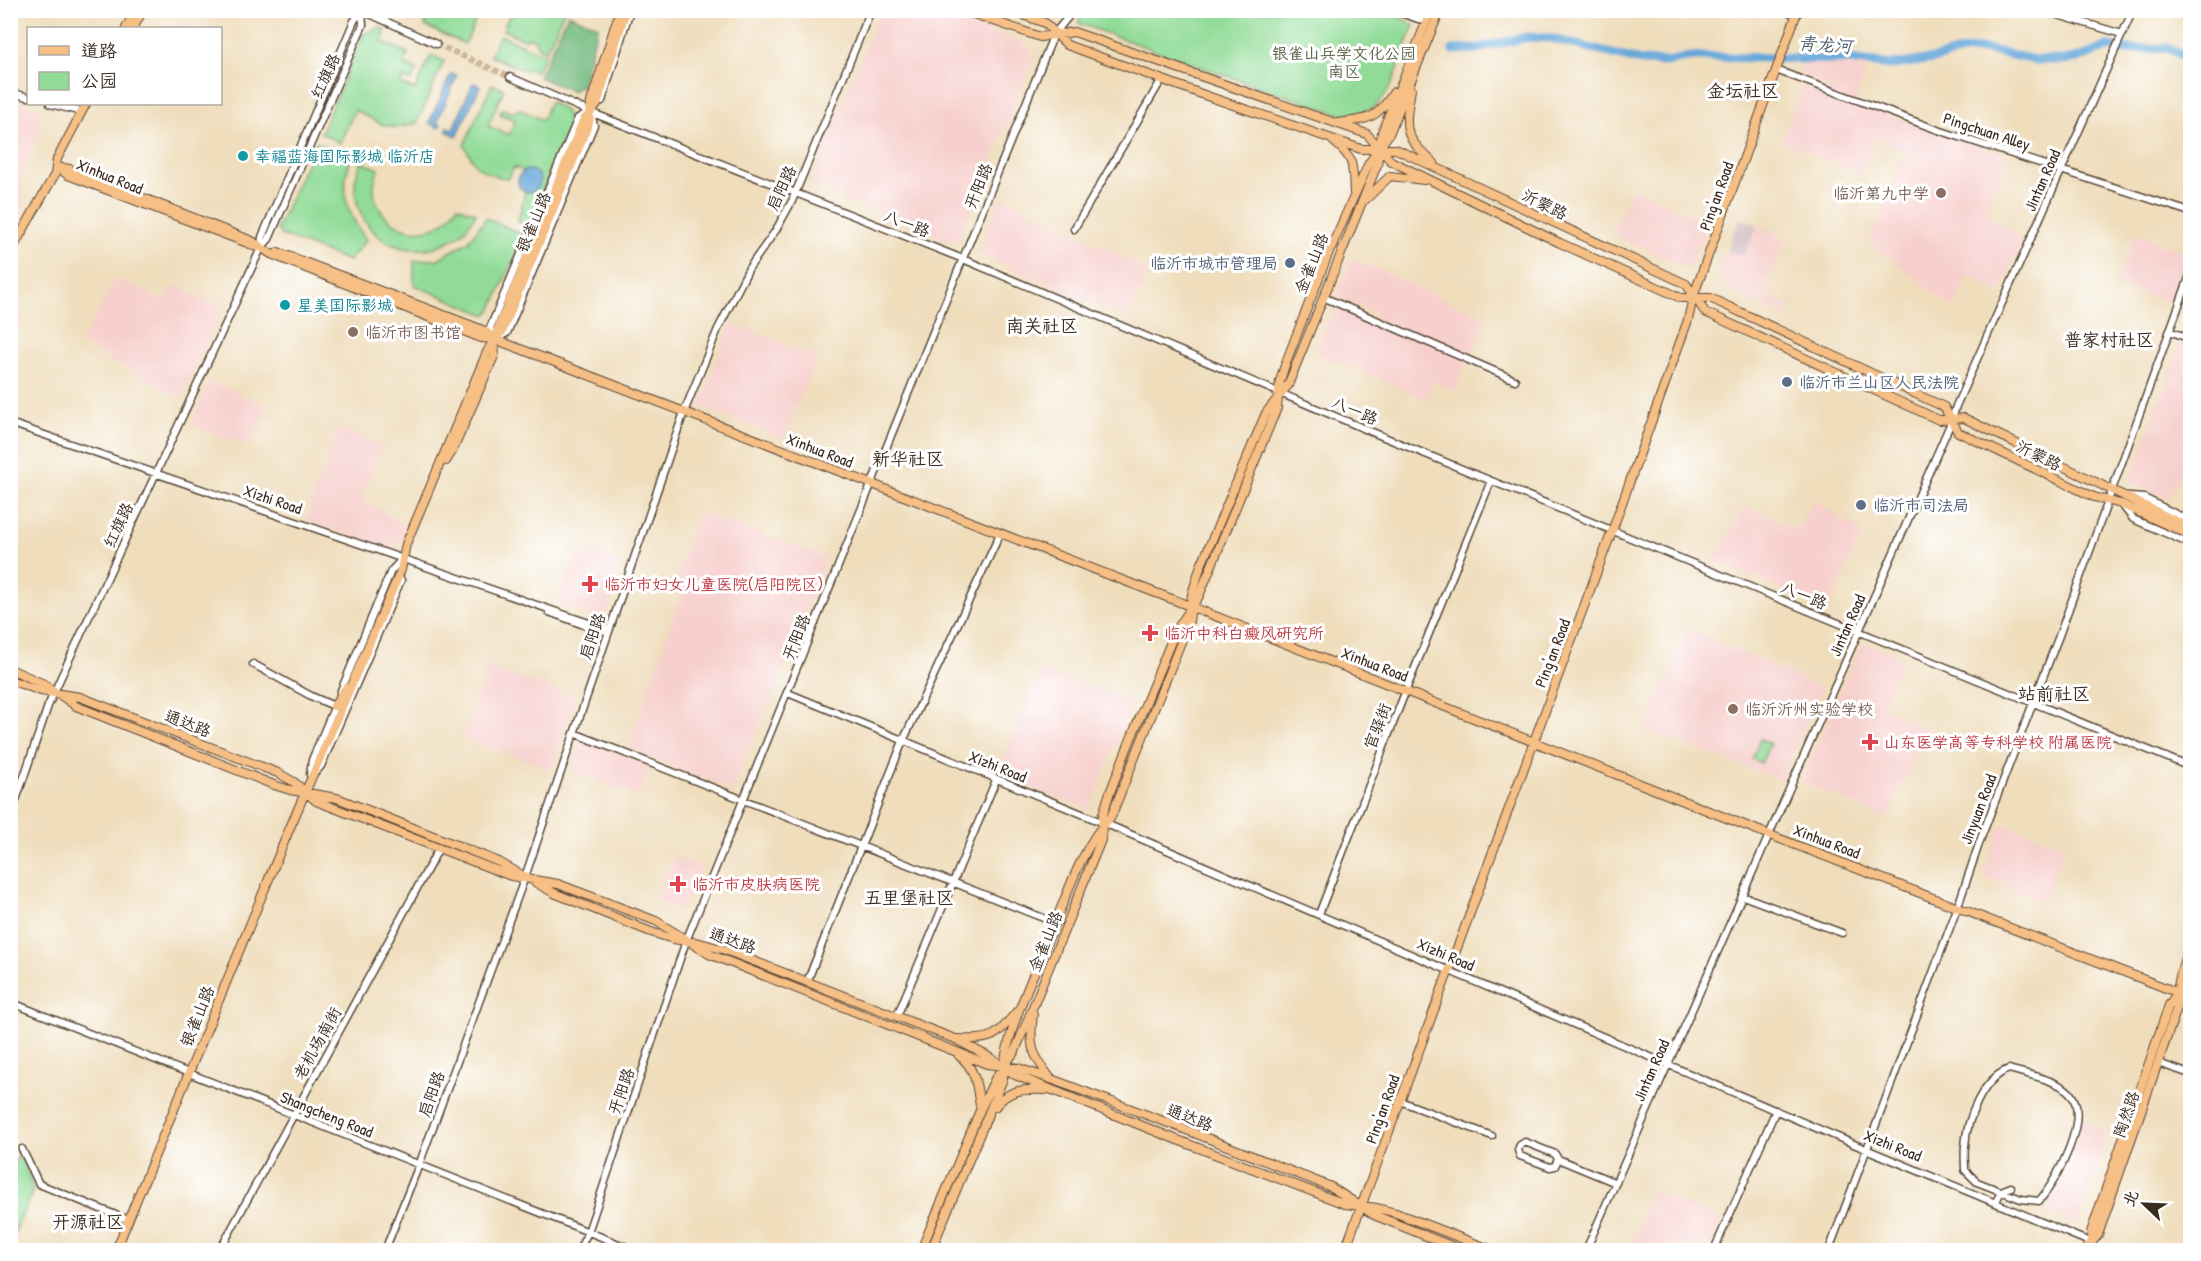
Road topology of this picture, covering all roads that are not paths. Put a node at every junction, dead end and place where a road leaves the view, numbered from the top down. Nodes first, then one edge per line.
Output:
1 (142, 10) edge
2 (618, 10) edge
3 (626, 10) edge
4 (630, 10) edge
5 (871, 10) edge
6 (962, 10) edge
7 (1009, 10) edge
8 (1074, 10) edge
9 (1392, 10) edge
10 (1431, 10) edge
11 (1440, 10) edge
12 (1783, 10) edge
13 (2041, 10) edge
14 (2133, 10) edge
15 (135, 11) edge
16 (361, 11) edge
17 (1798, 13) edge
18 (1427, 22) junction
19 (127, 27) edge
20 (134, 27) edge
21 (1054, 34) junction
22 (2122, 34) junction
23 (436, 44) tunnel mouth
24 (1777, 67) junction
25 (1409, 76) junction
26 (510, 77) tunnel mouth
27 (1162, 79) junction
28 (10, 92) edge
29 (27, 97) edge
30 (54, 105) edge
31 (86, 105) edge
32 (91, 105) edge
33 (82, 112) junction
34 (590, 112) junction
35 (1335, 124) junction
36 (1327, 136) junction
37 (1379, 148) junction
38 (56, 167) junction
39 (1440, 168) junction
40 (2061, 169) junction
41 (1430, 181) junction
42 (795, 193) junction
43 (1354, 193) junction
44 (1361, 203) junction
45 (2190, 212) edge
46 (1074, 229) dead end
47 (10, 244) edge
48 (261, 248) junction
49 (10, 253) edge
50 (963, 259) junction
51 (2190, 275) edge
52 (1323, 297) junction
53 (1693, 297) junction
54 (2170, 331) junction
55 (494, 339) junction
56 (2190, 339) edge
57 (1515, 380) dead end
58 (1280, 393) junction
59 (684, 412) junction
60 (1952, 420) junction
61 (10, 423) edge
62 (157, 474) junction
63 (1491, 481) junction
64 (871, 484) junction
65 (2111, 490) junction
66 (2108, 501) junction
67 (2123, 501) junction
68 (2190, 520) edge
69 (2190, 528) edge
70 (1612, 531) junction
71 (1000, 534) junction
72 (2190, 535) edge
73 (2190, 544) edge
74 (402, 559) junction
75 (1191, 606) junction
76 (609, 630) junction
77 (1858, 632) junction
78 (254, 664) dead end
79 (10, 669) edge
80 (10, 680) edge
81 (349, 686) junction
82 (1406, 690) junction
83 (55, 692) junction
84 (788, 693) junction
85 (350, 699) junction
86 (2033, 704) junction
87 (334, 706) junction
88 (574, 733) junction
89 (1534, 740) junction
90 (903, 741) junction
91 (2190, 767) edge
92 (312, 775) junction
93 (996, 780) junction
94 (306, 793) junction
95 (745, 799) junction
96 (10, 818) edge
97 (1104, 823) junction
98 (1770, 835) junction
99 (862, 846) junction
100 (439, 848) junction
101 (525, 877) junction
102 (953, 882) junction
103 (1743, 896) junction
104 (1958, 906) junction
105 (1319, 914) junction
106 (1056, 923) junction
107 (1842, 933) dead end
108 (686, 942) junction
109 (2190, 942) edge
110 (2190, 967) edge
111 (1449, 969) junction
112 (807, 982) junction
113 (2176, 992) junction
114 (10, 1002) edge
115 (1022, 1005) junction
116 (1034, 1005) junction
117 (897, 1016) junction
118 (955, 1039) junction
119 (948, 1049) junction
120 (2158, 1064) junction
121 (1668, 1065) junction
122 (1003, 1066) junction
123 (189, 1073) junction
124 (2190, 1074) edge
125 (1051, 1078) junction
126 (1052, 1090) junction
127 (1400, 1101) junction
128 (981, 1108) junction
129 (1776, 1110) junction
130 (293, 1115) junction
131 (987, 1118) junction
132 (1492, 1136) dead end
133 (22, 1149) dead end
134 (1867, 1149) junction
135 (1558, 1160) junction
136 (419, 1165) junction
137 (1616, 1183) junction
138 (2011, 1187) dead end
139 (2001, 1191) junction
140 (1996, 1202) junction
141 (1361, 1207) junction
142 (128, 1220) junction
143 (588, 1232) junction
144 (2092, 1247) edge
145 (116, 1251) edge
146 (220, 1251) edge
147 (385, 1251) edge
148 (579, 1251) edge
149 (634, 1251) edge
150 (921, 1251) edge
151 (931, 1251) edge
152 (1345, 1251) edge
153 (1461, 1251) edge
154 (1492, 1251) edge
155 (1586, 1251) edge
156 (1714, 1251) edge
157 (1829, 1251) edge
158 (2085, 1251) edge

1 - 20 main road
2 - 34 main road, 银雀山路
3 - 34 main road, 银雀山路
4 - 34 street
5 - 42 street, 启阳路
6 - 21 main road, 沂蒙路
7 - 21 main road, 沂蒙路
8 - 21 street, 开阳路
9 - 18 street
10 - 18 main road, 金雀山路
11 - 25 main road, 金雀山路
12 - 17 street
13 - 22 street
14 - 22 street, Jintan Road
15 - 19 main road
16 - 23 street
16 - 48 street, 红旗路
17 - 24 main road, Ping'an Road
18 - 25 main road, 金雀山路
21 - 27 main road, 沂蒙路
21 - 35 main road, 沂蒙路
21 - 50 street, 开阳路
22 - 40 street, Jintan Road
24 - 40 street, Pingchuan Alley
24 - 53 main road, Ping'an Road
25 - 35 main road
25 - 37 main road, 金雀山路
25 - 39 main road
26 - 34 street, 八一路
27 - 36 main road, 沂蒙路
27 - 46 street
28 - 29 street
30 - 33 street
31 - 33 main road
32 - 38 main road
33 - 38 main road
34 - 42 street, 八一路
34 - 55 main road, 银雀山路
34 - 55 street
35 - 37 main road, 沂蒙路
36 - 37 main road, 沂蒙路
36 - 43 main road
37 - 39 main road, 沂蒙路
37 - 41 main road, 沂蒙路
37 - 43 main road, 金雀山路
37 - 44 main road, 金雀山路
38 - 47 main road
38 - 48 main road, Xinhua Road
38 - 49 main road
39 - 53 main road, 沂蒙路
40 - 45 street, Pingchuan Alley
40 - 60 street, Jintan Road
41 - 44 main road
41 - 53 main road, 沂蒙路
42 - 50 street, 八一路
42 - 59 street, 启阳路
43 - 58 main road, 金雀山路
44 - 52 main road, 金雀山路
48 - 55 main road, Xinhua Road
48 - 62 street, 红旗路
50 - 58 street, 八一路
50 - 64 street, 开阳路
51 - 54 street, Jinyuan Road
52 - 57 street
52 - 58 main road, 金雀山路
53 - 60 main road, 沂蒙路
53 - 60 main road, 沂蒙路
53 - 70 main road, Ping'an Road
54 - 56 street
54 - 65 street, Jinyuan Road
55 - 59 main road, Xinhua Road
55 - 74 main road, 银雀山路
55 - 74 main road, 银雀山路
58 - 63 street, 八一路
58 - 75 main road, 金雀山路
59 - 64 main road, Xinhua Road
59 - 76 street, 启阳路
60 - 65 main road, 沂蒙路
60 - 66 main road, 沂蒙路
60 - 77 street, Jintan Road
61 - 62 street, Xizhi Road
62 - 74 street, Xizhi Road
62 - 83 street, 红旗路
63 - 70 street, 八一路
63 - 82 street, 官驿街
64 - 71 main road, Xinhua Road
64 - 84 street, 开阳路
65 - 66 street, Jinyuan Road
65 - 67 main road, 沂蒙路
66 - 67 main road, 沂蒙路
66 - 86 street, Jinyuan Road
67 - 68 street
67 - 69 main road
67 - 72 main road
67 - 73 street
70 - 77 street, 八一路
70 - 89 main road, Ping'an Road
71 - 75 main road, Xinhua Road
71 - 90 street
74 - 76 street, Xizhi Road
74 - 81 main road, 银雀山路
74 - 85 street
74 - 87 street
75 - 82 main road, Xinhua Road
75 - 97 main road, 金雀山路
76 - 88 street, 启阳路
77 - 86 street, 八一路
77 - 98 street, Jintan Road
78 - 87 street
79 - 83 main road, 通达路
80 - 83 main road, 通达路
81 - 85 main road
81 - 87 main road
81 - 92 main road, 银雀山路
82 - 89 main road, Xinhua Road
82 - 105 street, 官驿街
83 - 94 main road, 通达路
83 - 94 main road, 通达路
83 - 96 street, 红旗路
84 - 90 street, Xizhi Road
84 - 95 street, 开阳路
85 - 92 street
86 - 91 street, 八一路
86 - 104 street, Jinyuan Road
87 - 92 street
88 - 95 street
88 - 101 street, 启阳路
89 - 98 main road, Xinhua Road
89 - 111 main road, Ping'an Road
90 - 93 street, Xizhi Road
90 - 99 street
92 - 94 main road, 银雀山路
93 - 97 street, Xizhi Road
93 - 102 street
94 - 100 main road, 通达路
94 - 101 main road, 通达路
94 - 123 main road, 银雀山路
95 - 99 street
95 - 108 street, 开阳路
97 - 105 street, Xizhi Road
97 - 106 main road, 金雀山路
97 - 116 main road, 金雀山路
98 - 103 street, Jintan Road
98 - 104 main road, Xinhua Road
99 - 102 street
99 - 112 street
100 - 101 main road, 通达路
100 - 130 street, 老机场南街
101 - 108 main road, 通达路
101 - 136 street, 启阳路
102 - 106 street
102 - 117 street
103 - 107 street
103 - 121 street, Jintan Road
104 - 113 main road, Xinhua Road
104 - 134 street, Jinyuan Road
105 - 111 street, Xizhi Road
106 - 115 main road, 金雀山路
108 - 112 main road, 通达路
108 - 119 main road, 通达路
108 - 143 street, 开阳路
109 - 113 main road, 陶然路
110 - 113 main road, 陶然路
111 - 121 street, Xizhi Road
111 - 127 main road, Ping'an Road
112 - 117 main road, 通达路
113 - 120 main road, 陶然路
113 - 144 main road, 陶然路
114 - 123 street, Shangcheng Road
115 - 118 main road
115 - 122 main road, 金雀山路
116 - 122 main road, 金雀山路
116 - 125 main road
117 - 118 main road, 通达路
118 - 122 main road, 通达路
119 - 122 main road, 通达路
119 - 128 main road
120 - 124 street
120 - 144 main road, 陶然路
121 - 129 street, Xizhi Road
121 - 137 street, Jintan Road
122 - 125 main road, 通达路
122 - 126 main road, 通达路
122 - 128 main road, 金雀山路
122 - 131 main road, 金雀山路
123 - 130 street, Shangcheng Road
123 - 142 main road, 银雀山路
125 - 141 main road, 通达路
126 - 131 main road
126 - 141 main road, 通达路
127 - 132 street
127 - 141 main road, Ping'an Road
128 - 150 main road, 金雀山路
129 - 134 street, Xizhi Road
129 - 156 street
130 - 136 street, Shangcheng Road
130 - 146 street, 老机场南街
131 - 151 main road, 金雀山路
133 - 142 street
134 - 140 street, Xizhi Road
134 - 157 street, Jinyuan Road
135 - 135 street
135 - 137 street
136 - 143 street, Shangcheng Road
136 - 147 street, 启阳路
137 - 155 street, Jintan Road
138 - 139 street
139 - 139 street
139 - 140 street
140 - 144 street, Xizhi Road
141 - 152 main road, Ping'an Road
141 - 153 main road, 通达路
141 - 154 main road, 通达路
142 - 145 main road, 银雀山路
143 - 148 street, 开阳路
143 - 149 street, Shangcheng Road
144 - 158 main road, 陶然路

